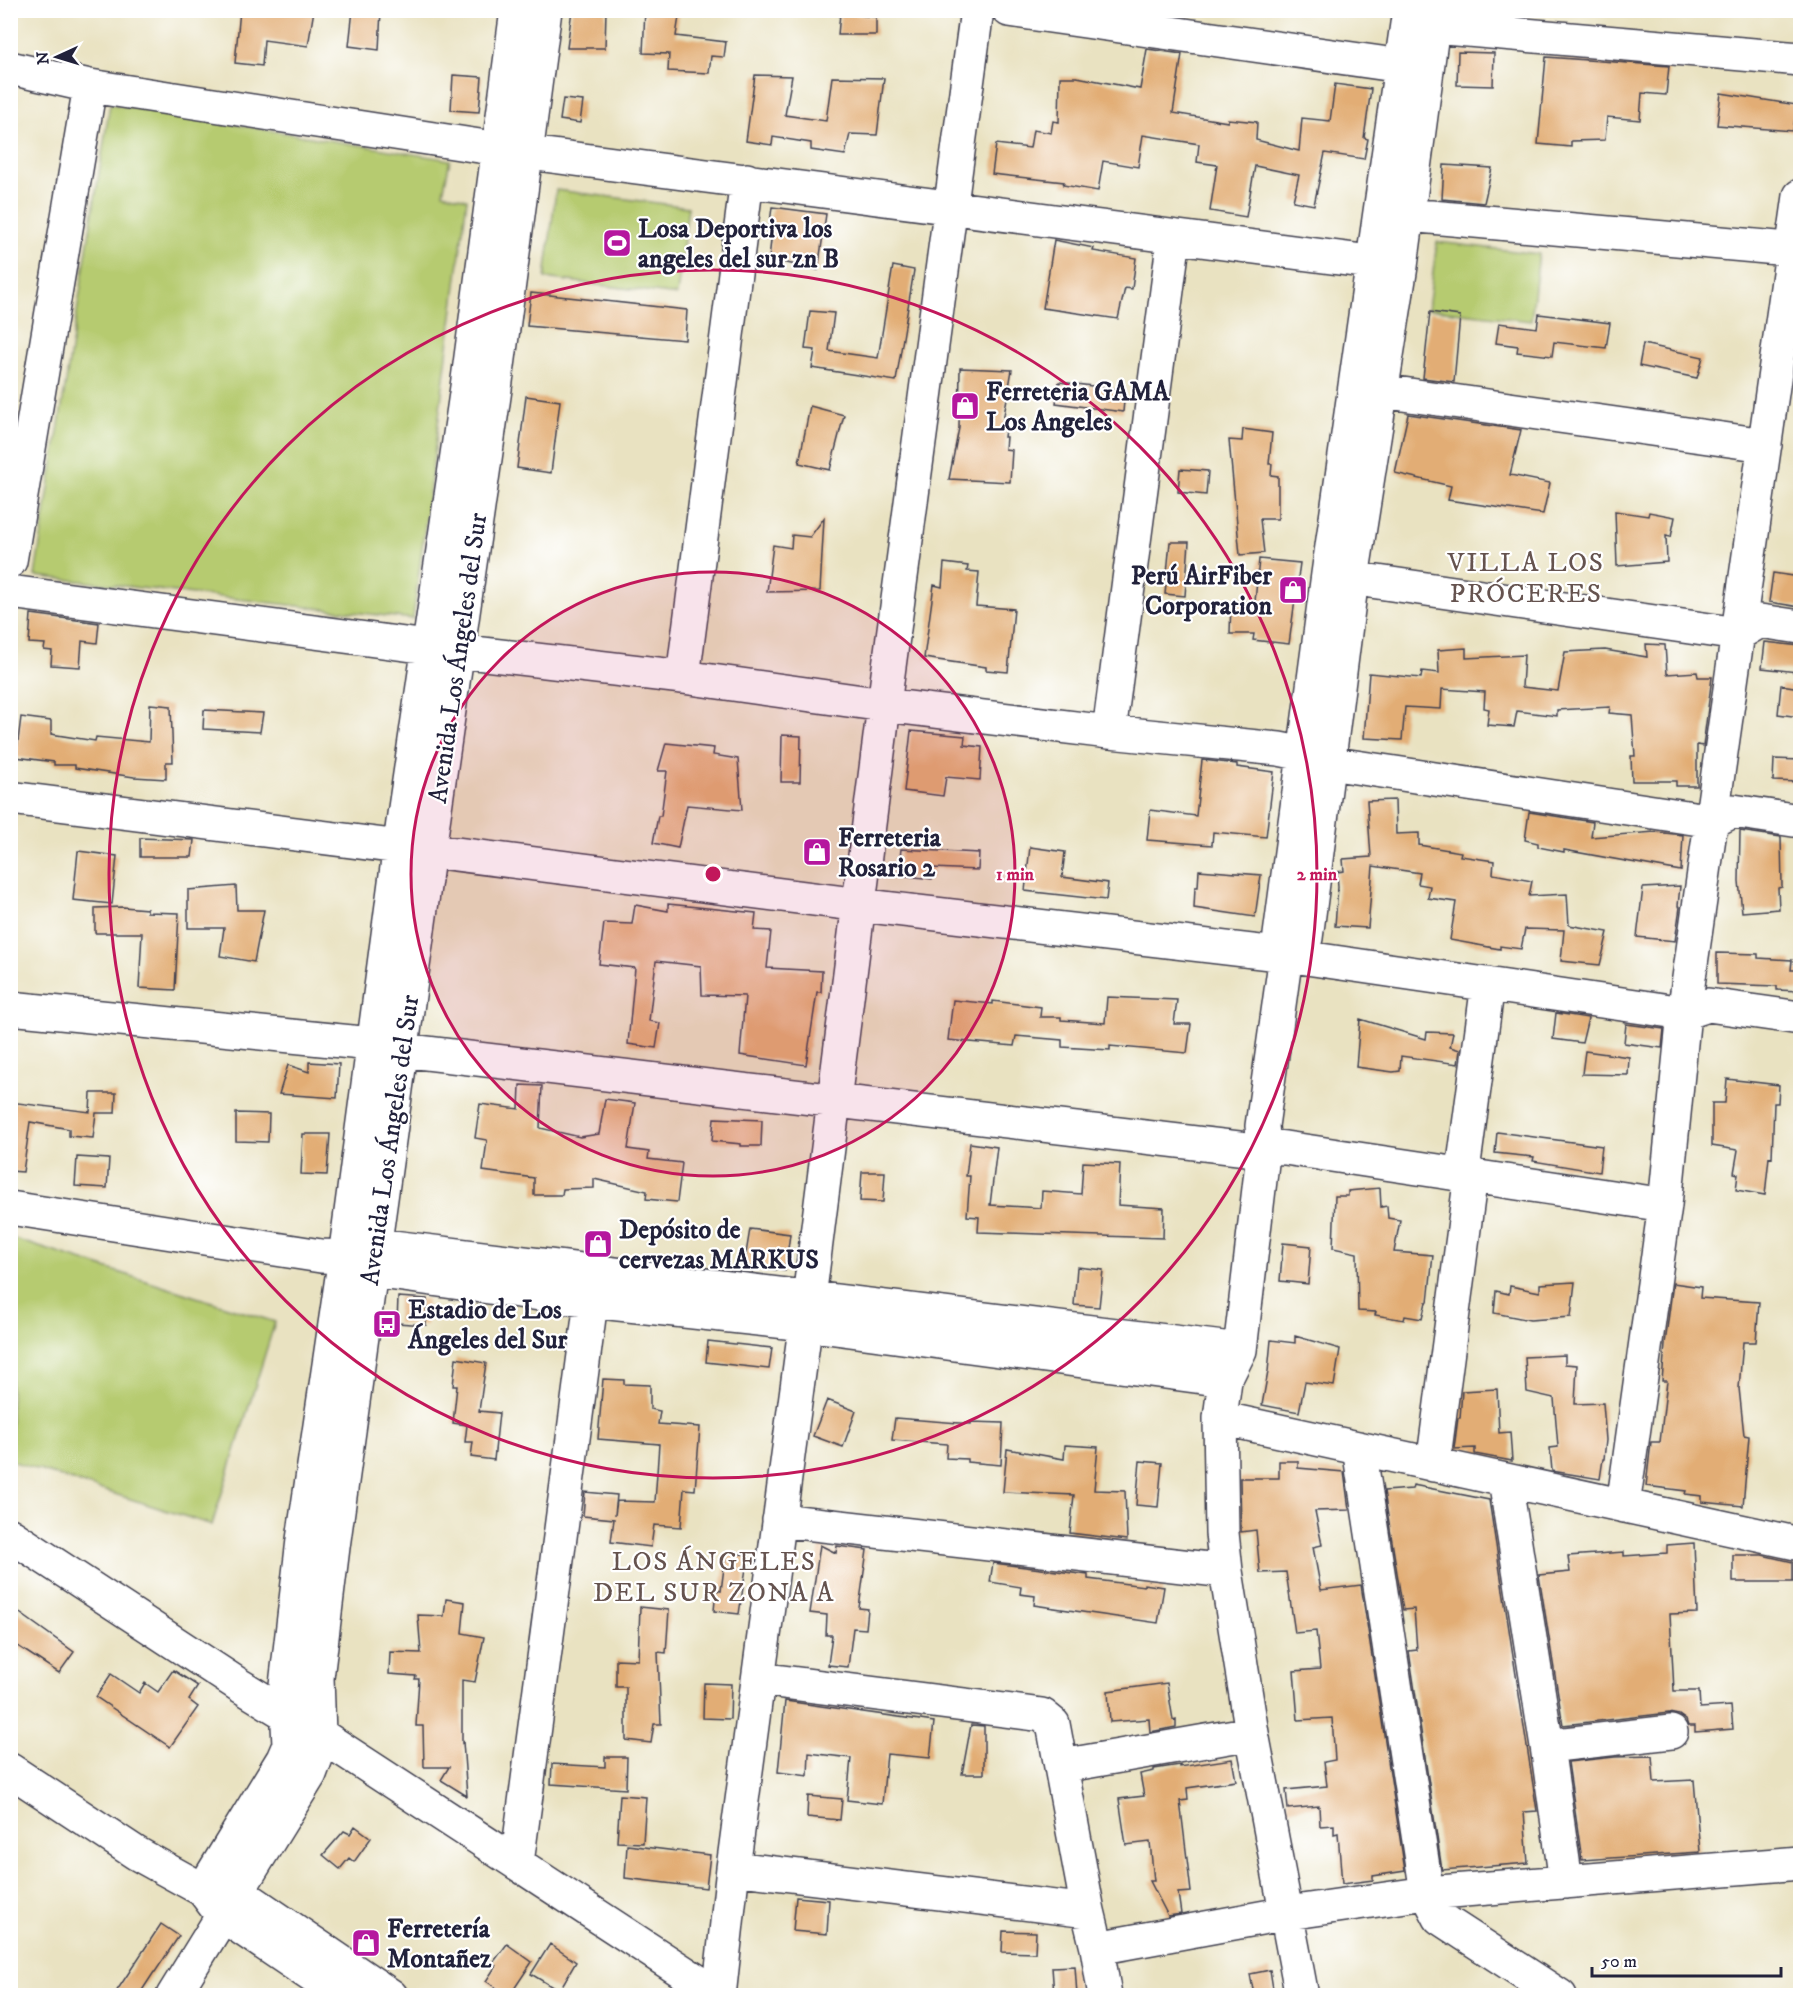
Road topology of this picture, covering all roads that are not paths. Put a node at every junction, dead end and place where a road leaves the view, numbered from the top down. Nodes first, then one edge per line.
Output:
1 (517, 10) edge
2 (545, 10) edge
3 (977, 10) edge
4 (1009, 10) edge
5 (1426, 16) edge
6 (1800, 59) edge
7 (10, 68) edge
8 (1414, 68) junction
9 (90, 86) junction
10 (512, 151) junction
11 (747, 180) junction
12 (1800, 196) edge
13 (950, 207) junction
14 (1408, 215) junction
15 (1174, 237) junction
16 (1797, 250) edge
17 (1387, 264) junction
18 (1368, 389) junction
19 (1765, 446) junction
20 (10, 561) edge
21 (1340, 576) junction
22 (10, 592) edge
23 (1800, 627) edge
24 (1738, 634) junction
25 (444, 649) junction
26 (683, 676) junction
27 (884, 705) junction
28 (1109, 732) junction
29 (1316, 759) junction
30 (10, 798) edge
31 (1713, 821) junction
32 (1800, 821) edge
33 (414, 848) junction
34 (859, 904) junction
35 (1286, 955) junction
36 (1488, 984) junction
37 (10, 1008) edge
38 (1684, 1013) junction
39 (1800, 1018) edge
40 (387, 1047) junction
41 (834, 1099) junction
42 (1264, 1146) junction
43 (1471, 1175) junction
44 (1665, 1205) junction
45 (10, 1208) edge
46 (364, 1258) junction
47 (593, 1286) junction
48 (807, 1311) junction
49 (1240, 1350) junction
50 (1225, 1380) junction
51 (1220, 1418) junction
52 (1359, 1448) junction
53 (1433, 1466) junction
54 (1505, 1480) junction
55 (1623, 1506) junction
56 (779, 1520) junction
57 (10, 1535) edge
58 (1800, 1544) edge
59 (1226, 1571) junction
60 (759, 1679) junction
61 (289, 1717) junction
62 (1671, 1732) dead end
63 (1252, 1733) junction
64 (319, 1734) junction
65 (1547, 1746) junction
66 (1062, 1766) junction
67 (10, 1770) edge
68 (517, 1863) junction
69 (1800, 1863) edge
70 (733, 1868) junction
71 (1566, 1882) junction
72 (1427, 1893) junction
73 (221, 1899) junction
74 (1088, 1911) junction
75 (1288, 1913) junction
76 (1097, 1948) junction
77 (173, 1995) edge
78 (342, 1995) edge
79 (392, 1995) edge
80 (720, 1995) edge
81 (1105, 1995) edge
82 (1302, 1995) edge
83 (1560, 1995) edge

1 - 10 street, Avenida Los Ángeles del Sur
2 - 10 street, Avenida Los Ángeles del Sur
3 - 13 street
4 - 8 street
5 - 6 street
5 - 8 street
7 - 9 street
8 - 14 street
8 - 17 street
9 - 10 street
9 - 20 street
10 - 11 street
10 - 25 street, Avenida Los Ángeles del Sur
11 - 13 street
11 - 26 street
12 - 16 street
13 - 15 street
13 - 27 street
14 - 16 street
14 - 17 street
15 - 17 street
15 - 28 street
16 - 19 street
17 - 18 street
18 - 19 street
18 - 21 street
19 - 24 street
21 - 24 street
21 - 29 street
22 - 25 street
23 - 24 street
24 - 31 street
25 - 26 street
25 - 33 street, Avenida Los Ángeles del Sur
26 - 27 street
27 - 28 street
27 - 34 street
28 - 29 street
29 - 31 street
29 - 35 street
30 - 33 street
31 - 32 street
31 - 38 street
33 - 34 street
33 - 40 street, Avenida Los Ángeles del Sur
34 - 35 street
34 - 41 street
35 - 36 street
35 - 42 street
36 - 38 street
36 - 43 street
37 - 40 street
38 - 39 street
38 - 44 street
40 - 41 street
40 - 46 street, Avenida Los Ángeles del Sur
41 - 42 street
41 - 48 street
42 - 43 street
42 - 49 street
43 - 44 street
43 - 53 street
44 - 55 street
45 - 46 street
46 - 47 street
46 - 61 street, Avenida Los Ángeles del Sur
46 - 64 street, Avenida Los Ángeles del Sur
47 - 48 street
47 - 68 street
48 - 49 street
48 - 50 street
48 - 56 street
49 - 50 street
50 - 51 street
51 - 52 street
51 - 59 street
52 - 53 street
52 - 72 street
53 - 54 street
54 - 55 street
54 - 65 street
55 - 58 street
56 - 59 street
56 - 60 street
57 - 61 street
59 - 63 street
60 - 66 street
60 - 70 street
61 - 64 street
61 - 73 street, Avenida Los Ángeles del Sur
62 - 65 street
63 - 66 street
63 - 75 street
64 - 68 street
64 - 73 street, Avenida Los Ángeles del Sur
65 - 71 street
66 - 74 street
67 - 73 street
68 - 80 street
69 - 71 street
70 - 74 street
70 - 80 street
71 - 72 street
72 - 75 street
72 - 83 street
73 - 77 street
73 - 78 street
73 - 79 street
74 - 76 street
75 - 76 street
75 - 82 street
76 - 81 street

